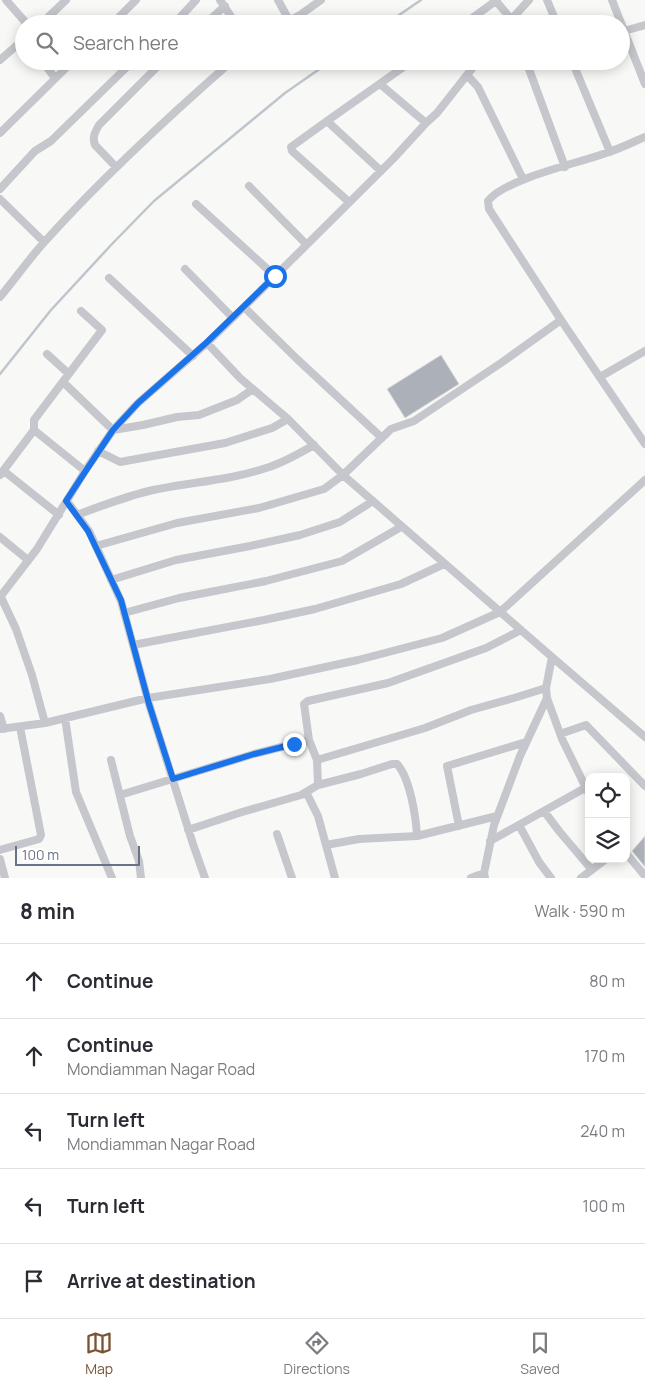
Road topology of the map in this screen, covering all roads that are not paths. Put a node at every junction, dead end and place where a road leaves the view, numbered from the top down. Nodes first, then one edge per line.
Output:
1 (6, 0) edge
2 (66, 0) edge
3 (136, 0) edge
4 (196, 0) edge
5 (278, 0) edge
6 (321, 0) edge
7 (497, 0) edge
8 (529, 0) edge
9 (547, 0) edge
10 (612, 0) edge
11 (223, 3) edge
12 (18, 15) edge
13 (50, 15) edge
14 (121, 15) edge
15 (182, 15) edge
16 (213, 15) edge
17 (230, 15) edge
18 (283, 15) edge
19 (300, 15) edge
20 (476, 15) edge
21 (507, 15) edge
22 (517, 15) edge
23 (553, 15) edge
24 (618, 15) edge
25 (645, 25) edge
26 (630, 29) edge
27 (630, 43) edge
28 (15, 47) edge
29 (0, 60) edge
30 (49, 70) edge
31 (63, 70) edge
32 (124, 70) edge
33 (154, 70) edge
34 (222, 70) edge
35 (399, 70) edge
36 (471, 70) edge
37 (529, 70) edge
38 (576, 70) edge
39 (643, 70) edge
40 (467, 75) junction
41 (55, 78) junction
42 (380, 84) junction
43 (645, 84) edge
44 (327, 121) junction
45 (426, 123) junction
46 (0, 133) edge
47 (645, 137) edge
48 (610, 152) junction
49 (116, 167) junction
50 (565, 167) junction
51 (381, 171) junction
52 (522, 179) junction
53 (249, 186) dead end
54 (0, 189) edge
55 (0, 199) edge
56 (349, 202) junction
57 (196, 204) dead end
58 (44, 242) junction
59 (306, 244) junction
60 (185, 269) dead end
61 (275, 276) junction
62 (109, 278) dead end
63 (0, 297) edge
64 (244, 307) junction
65 (82, 311) dead end
66 (233, 318) junction
67 (561, 320) junction
68 (206, 343) junction
69 (645, 351) edge
70 (47, 354) dead end
71 (193, 356) junction
72 (69, 374) junction
73 (600, 377) junction
74 (63, 382) junction
75 (253, 389) junction
76 (288, 418) junction
77 (34, 430) junction
78 (113, 430) junction
79 (382, 438) junction
80 (645, 444) edge
81 (314, 445) junction
82 (98, 451) junction
83 (85, 472) junction
84 (2, 473) edge
85 (343, 475) junction
86 (645, 480) edge
87 (66, 501) junction
88 (373, 501) junction
89 (59, 515) junction
90 (77, 515) junction
91 (401, 527) junction
92 (0, 537) edge
93 (96, 546) junction
94 (28, 560) junction
95 (444, 564) junction
96 (111, 580) junction
97 (0, 596) edge
98 (500, 612) junction
99 (124, 613) junction
100 (521, 630) junction
101 (133, 645) junction
102 (552, 657) junction
103 (546, 688) junction
104 (148, 698) junction
105 (547, 698) junction
106 (0, 716) edge
107 (65, 718) junction
108 (45, 722) junction
109 (20, 727) junction
110 (2, 729) edge
111 (560, 734) junction
112 (645, 737) edge
113 (309, 740) junction
114 (526, 742) junction
115 (111, 760) dead end
116 (317, 760) junction
117 (173, 779) junction
118 (318, 784) junction
119 (645, 786) edge
120 (585, 787) edge
121 (306, 792) junction
122 (585, 792) edge
123 (120, 795) junction
124 (544, 811) junction
125 (497, 816) junction
126 (459, 826) junction
127 (518, 826) junction
128 (188, 830) junction
129 (277, 834) dead end
130 (417, 836) junction
131 (490, 841) junction
132 (326, 845) junction
133 (0, 850) edge
134 (630, 858) edge
135 (0, 860) edge
136 (601, 863) edge
137 (592, 870) junction
138 (484, 876) edge
139 (645, 876) edge
140 (5, 878) edge
141 (112, 878) edge
142 (141, 878) edge
143 (205, 878) edge
144 (292, 878) edge
145 (335, 878) edge
146 (471, 878) edge
147 (551, 878) edge
148 (581, 878) edge

1 - 12 street
2 - 13 street
3 - 14 street
4 - 15 street
5 - 18 street
6 - 19 street
7 - 20 street
7 - 21 street
8 - 22 street
9 - 23 street
10 - 24 street
11 - 16 street
11 - 17 street
25 - 26 street
27 - 39 street
28 - 29 street
30 - 41 street
31 - 41 street
32 - 54 street
33 - 49 street
34 - 49 street
35 - 42 street
36 - 40 street
37 - 50 street
38 - 48 street
39 - 43 street
40 - 45 street
40 - 52 street
41 - 46 street
42 - 44 street
42 - 45 street
44 - 51 street
44 - 56 street
45 - 51 street
47 - 48 street
48 - 50 street
49 - 58 street
50 - 52 street
51 - 56 street
52 - 67 street
53 - 59 street
55 - 58 street
56 - 59 street
57 - 61 street
58 - 63 street
59 - 61 street
60 - 66 street
61 - 64 street
62 - 71 street
64 - 66 street
64 - 79 street
65 - 72 street
66 - 68 street
67 - 73 street
67 - 79 street
68 - 71 street
68 - 75 street
69 - 73 street
70 - 72 street
71 - 78 street
72 - 74 street
73 - 80 street
74 - 77 street
74 - 78 street
75 - 76 street
75 - 78 street
76 - 81 street
76 - 82 street
77 - 83 street
77 - 84 street
78 - 82 street
79 - 85 street
81 - 85 street
81 - 90 street
82 - 83 street
83 - 87 street
84 - 89 street
85 - 88 street
85 - 93 street
86 - 98 street
87 - 89 street
87 - 90 street
88 - 91 street
88 - 96 street
89 - 94 street
90 - 93 street
91 - 95 street
91 - 99 street
92 - 94 street
93 - 96 street
94 - 97 street
95 - 98 street
95 - 101 street
96 - 99 street
97 - 108 street
98 - 100 street
98 - 104 street
99 - 101 street
100 - 102 street
100 - 113 street
101 - 104 street
102 - 103 street
102 - 112 street
103 - 105 street
103 - 116 street
104 - 107 street
104 - 117 street
105 - 111 street
105 - 114 street
106 - 110 street
107 - 108 street
107 - 141 street
108 - 109 street
109 - 110 street
109 - 133 street
111 - 119 street
111 - 120 street
113 - 116 street
113 - 117 street
114 - 125 street
114 - 126 street
115 - 123 street
116 - 118 street
117 - 123 street
117 - 128 street
118 - 121 street
118 - 130 street
121 - 128 street
121 - 132 street
122 - 124 street
123 - 142 street
124 - 127 street
124 - 137 street
125 - 126 street
125 - 131 street
126 - 130 street
127 - 131 street
127 - 147 street
128 - 143 street
129 - 144 street
130 - 132 street
131 - 138 street
132 - 145 street
134 - 139 street
135 - 140 street
136 - 137 street
137 - 148 street
138 - 146 street

